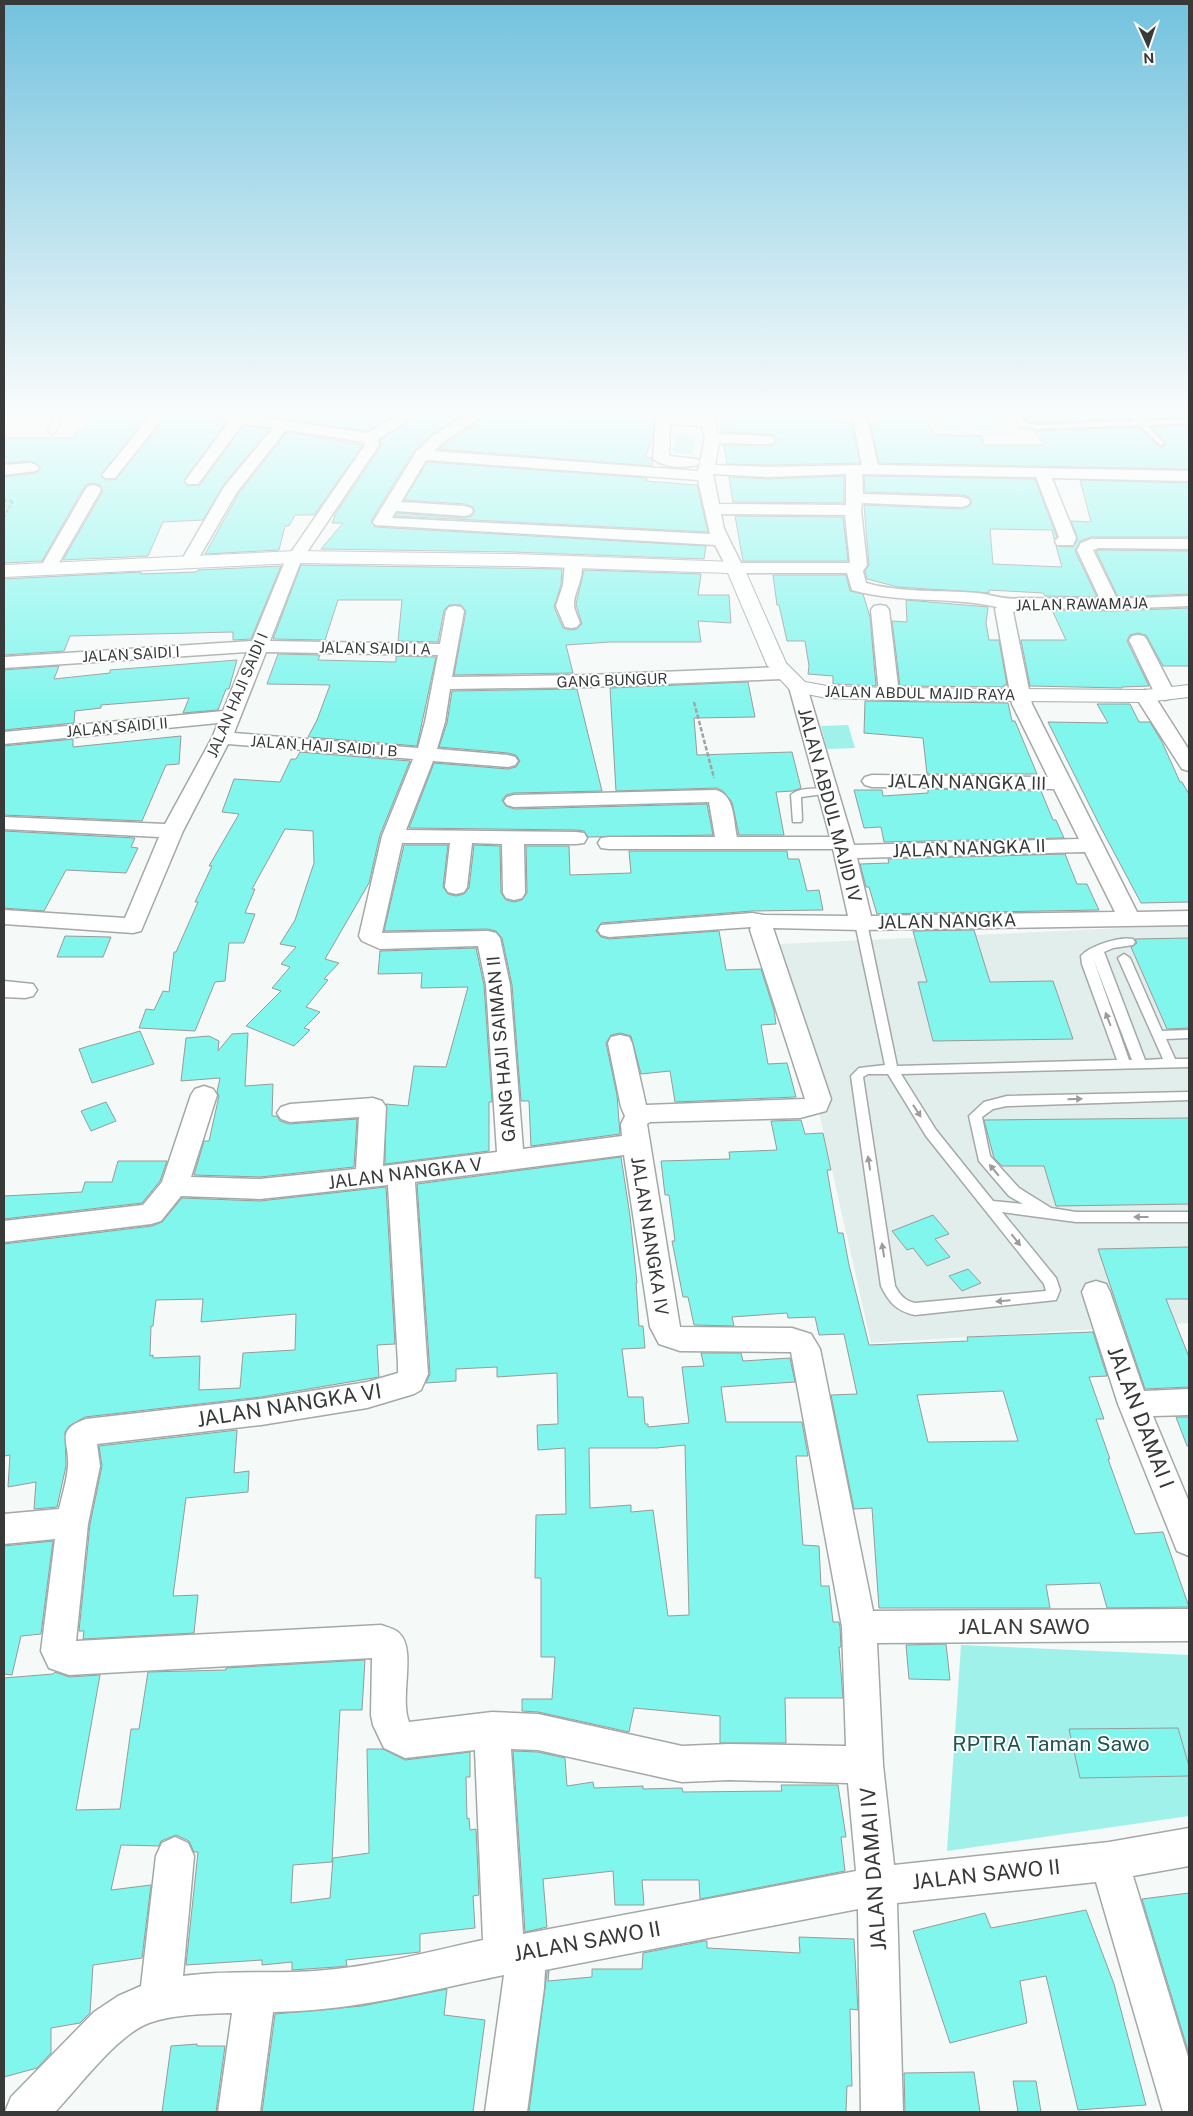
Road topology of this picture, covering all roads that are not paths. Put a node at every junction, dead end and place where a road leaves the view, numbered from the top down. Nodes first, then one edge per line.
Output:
1 (79, 514) edge
2 (216, 514) edge
3 (325, 514) edge
4 (386, 514) edge
5 (713, 514) edge
6 (855, 514) edge
7 (1058, 514) edge
8 (719, 535) junction
9 (1063, 541) dead end
10 (1189, 544) edge
11 (296, 557) junction
12 (189, 560) junction
13 (573, 562) junction
14 (48, 568) junction
15 (735, 568) junction
16 (853, 568) junction
17 (4, 571) edge
18 (1189, 601) edge
19 (1111, 604) junction
20 (1009, 605) junction
21 (880, 610) dead end
22 (455, 611) dead end
23 (571, 623) dead end
24 (1138, 640) dead end
25 (259, 646) junction
26 (447, 650) junction
27 (4, 662) edge
28 (669, 666) dead end
29 (780, 669) junction
30 (442, 683) junction
31 (798, 687) junction
32 (1189, 691) edge
33 (888, 694) junction
34 (1155, 695) junction
35 (1020, 696) junction
36 (230, 716) junction
37 (4, 738) edge
38 (222, 738) junction
39 (426, 754) junction
40 (508, 761) dead end
41 (1189, 765) edge
42 (872, 781) dead end
43 (1062, 783) junction
44 (827, 792) junction
45 (514, 801) dead end
46 (797, 820) dead end
47 (4, 823) edge
48 (172, 831) junction
49 (393, 836) junction
50 (462, 836) junction
51 (513, 836) junction
52 (576, 838) dead end
53 (610, 843) dead end
54 (727, 843) junction
55 (1093, 845) junction
56 (843, 848) junction
57 (456, 887) dead end
58 (514, 893) dead end
59 (4, 917) edge
60 (1129, 918) junction
61 (1189, 918) edge
62 (764, 922) junction
63 (861, 922) junction
64 (609, 930) dead end
65 (488, 938) joint
66 (1129, 942) dead end
67 (1098, 950) junction
68 (1124, 958) dead end
69 (1189, 1034) edge
70 (1157, 1035) junction
71 (620, 1043) dead end
72 (1189, 1063) edge
73 (1140, 1064) junction
74 (1171, 1064) junction
75 (1126, 1065) junction
76 (892, 1070) junction
77 (204, 1095) dead end
78 (1189, 1096) edge
79 (290, 1114) dead end
80 (638, 1116) junction
81 (636, 1144) junction
82 (512, 1160) junction
83 (401, 1173) junction
84 (370, 1178) junction
85 (174, 1186) junction
86 (988, 1205) junction
87 (1048, 1213) junction
88 (1189, 1217) edge
89 (4, 1231) edge
90 (1096, 1292) dead end
91 (1189, 1402) edge
92 (1133, 1404) junction
93 (72, 1525) junction
94 (4, 1529) edge
95 (1189, 1542) edge
96 (1189, 1625) edge
97 (859, 1626) junction
98 (492, 1730) junction
99 (865, 1765) junction
100 (1189, 1846) edge
101 (175, 1856) dead end
102 (1109, 1861) junction
103 (878, 1886) junction
104 (515, 1955) junction
105 (255, 1991) junction
106 (160, 2001) junction
107 (26, 2112) edge
108 (239, 2112) edge
109 (506, 2112) edge
110 (882, 2112) edge
111 (1184, 2112) edge

1 - 14 street
2 - 12 street
3 - 11 street, JALAN HAJI SAIDI I
4 - 8 street
5 - 8 street
6 - 16 street
7 - 9 street
8 - 15 street
10 - 19 street
11 - 12 street
11 - 13 street
11 - 25 street, JALAN HAJI SAIDI I
12 - 14 street
13 - 15 street
13 - 23 street
14 - 17 street
15 - 16 street
15 - 29 street, JALAN ABDUL MAJID RAYA
16 - 20 street
18 - 19 street, JALAN RAWAMAJA
19 - 20 street, JALAN RAWAMAJA
20 - 35 street, JALAN RAWAMAJA
21 - 33 street
22 - 26 street
24 - 34 street
25 - 26 street, JALAN SAIDI I A
25 - 27 street, JALAN SAIDI I
25 - 36 street, JALAN HAJI SAIDI I
26 - 30 street, JALAN SAIDI I A
28 - 29 street
29 - 30 street, GANG BUNGUR
29 - 31 street, JALAN ABDUL MAJID RAYA
30 - 39 street, JALAN SAIDI I A
31 - 33 street, JALAN ABDUL MAJID RAYA
31 - 44 street, JALAN ABDUL MAJID IV
32 - 34 street, JALAN ABDUL MAJID RAYA
33 - 35 street, JALAN ABDUL MAJID RAYA
34 - 35 street, JALAN ABDUL MAJID RAYA
34 - 41 street
35 - 43 street
36 - 37 street, JALAN SAIDI II
36 - 38 street, JALAN HAJI SAIDI I
38 - 39 street, JALAN HAJI SAIDI I B
38 - 48 street, JALAN HAJI SAIDI I
39 - 40 street, JALAN HAJI SAIDI I B
39 - 49 street, JALAN SAIDI I A
42 - 43 street, JALAN NANGKA III
43 - 55 street
44 - 46 lane
44 - 56 street, JALAN ABDUL MAJID IV
45 - 54 street
47 - 48 street
48 - 59 street, JALAN HAJI SAIDI I
49 - 50 street
49 - 65 street, JALAN SAIDI I A
50 - 51 street
50 - 57 street
51 - 52 street
51 - 58 street
53 - 54 street, JALAN NANGKA II
54 - 56 street, JALAN NANGKA II
55 - 56 street, JALAN NANGKA II
55 - 60 street
56 - 63 street, JALAN ABDUL MAJID IV
60 - 61 street, JALAN NANGKA
60 - 63 street, JALAN NANGKA
62 - 63 street, JALAN NANGKA
62 - 64 street, JALAN NANGKA
62 - 80 street
63 - 76 lane
65 - 82 street, GANG HAJI SAIMAN II
66 - 67 lane
67 - 73 lane
75 -> 67 lane
68 - 70 lane
69 - 70 lane
70 - 74 lane
71 - 80 street
72 - 74 lane
73 - 74 lane
73 - 75 lane
75 - 76 lane
76 -> 86 lane
86 -> 76 lane
77 - 85 street
87 -> 78 lane
79 - 84 street
80 - 81 street, JALAN NANGKA IV
81 - 82 street, JALAN NANGKA V
81 - 97 street, JALAN NANGKA IV
82 - 83 street, JALAN NANGKA V
83 - 84 street, JALAN NANGKA V
83 - 93 street, JALAN NANGKA VI
84 - 85 street, JALAN NANGKA V
85 - 89 street
86 - 87 lane
88 -> 87 lane
90 - 92 street, JALAN DAMAI I
91 - 92 street
92 - 95 street, JALAN DAMAI I
93 - 94 street
93 - 98 street
96 - 97 street, JALAN SAWO
97 - 99 street, JALAN DAMAI IV
98 - 99 street
98 - 104 street
99 - 103 street, JALAN DAMAI IV
100 - 102 street, JALAN SAWO II
101 - 106 street
102 - 103 street, JALAN SAWO II
102 - 111 street
103 - 104 street, JALAN SAWO II
103 - 110 street, JALAN DAMAI IV
104 - 105 street, JALAN SAWO II
104 - 109 street
105 - 106 street, JALAN SAWO II
105 - 108 street
106 - 107 street, JALAN SAWO II

